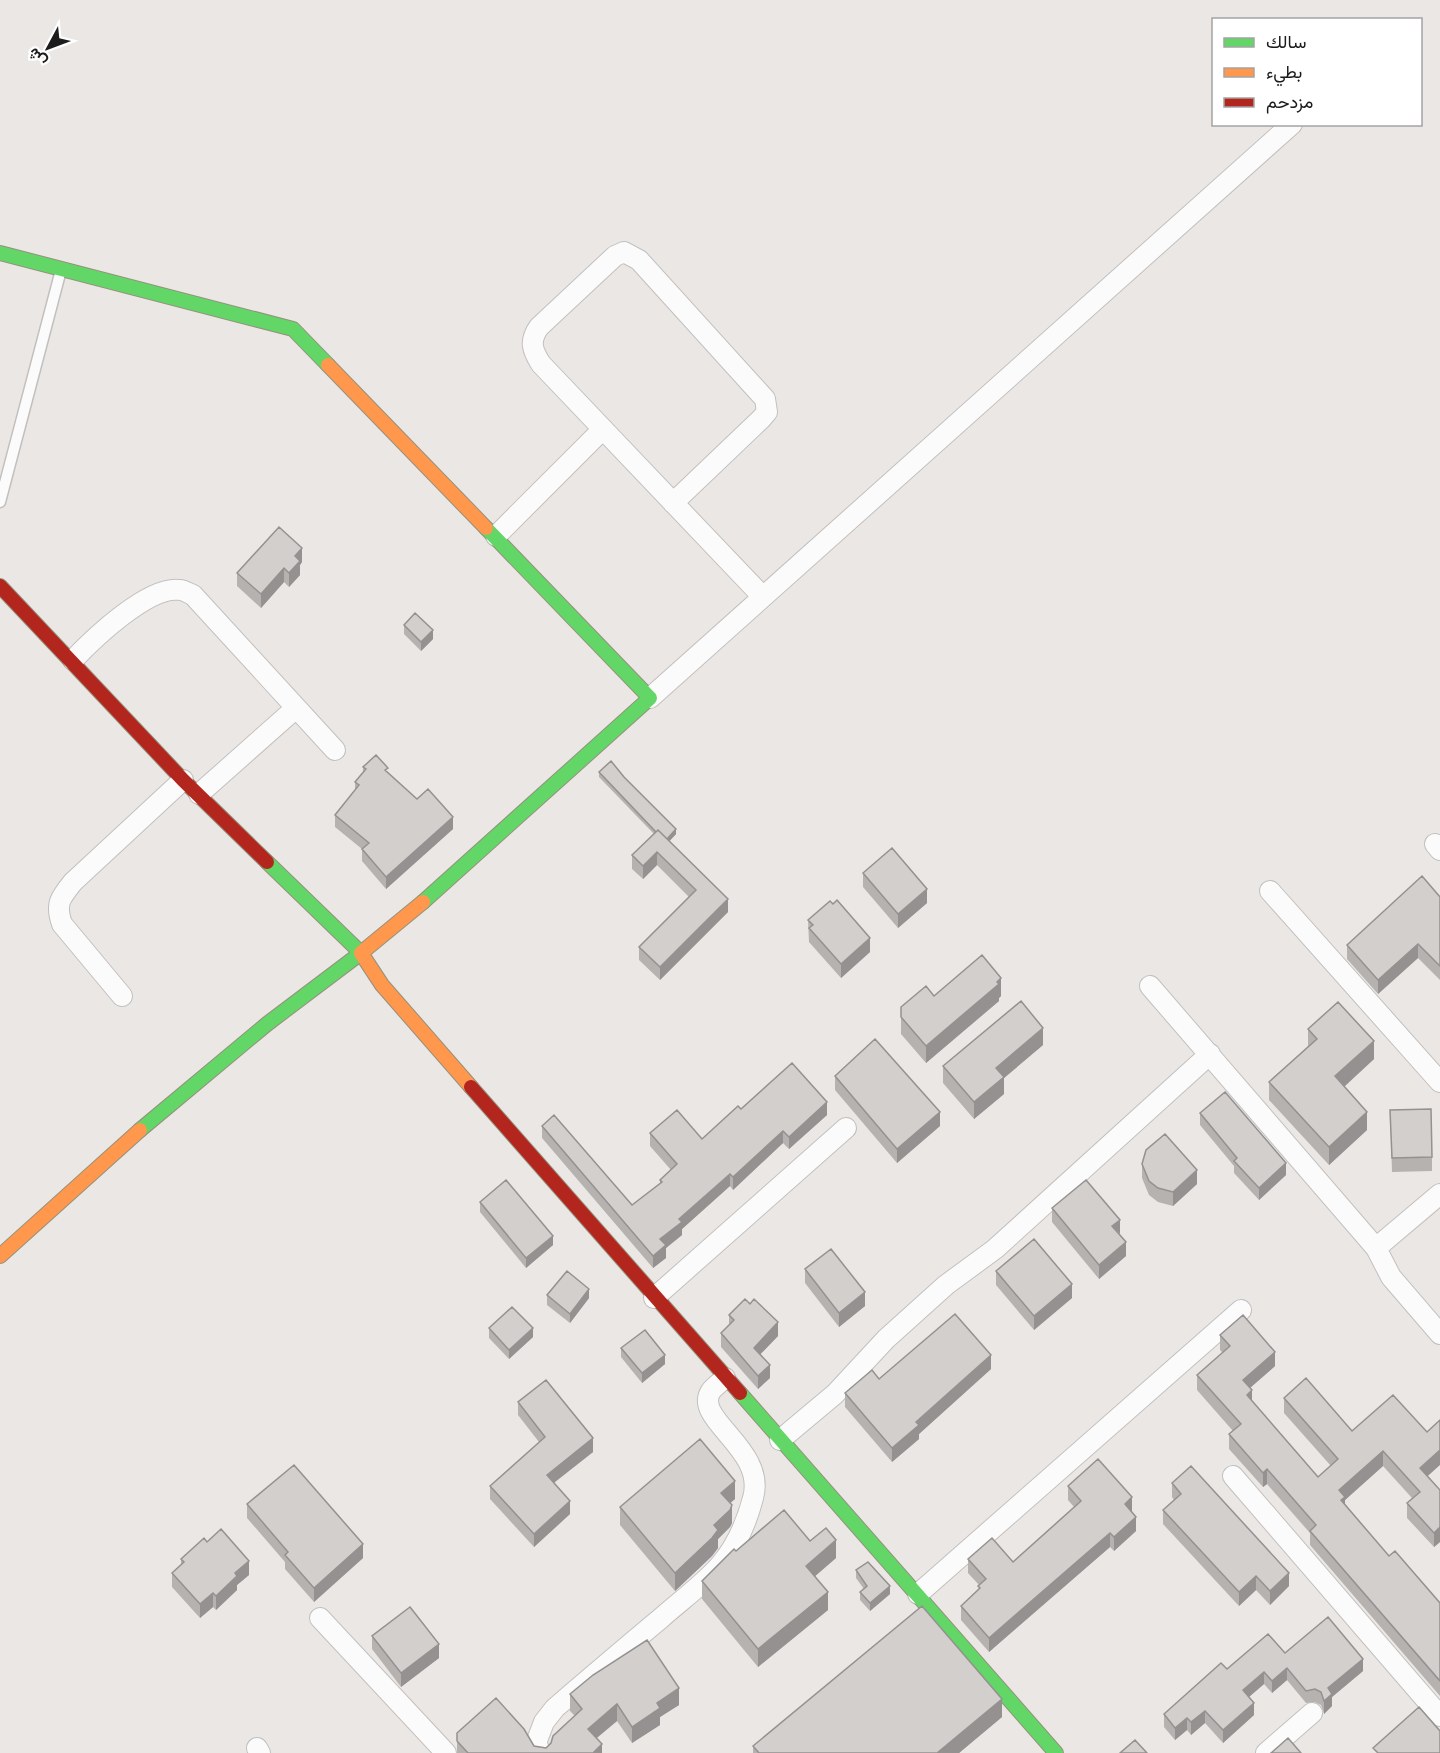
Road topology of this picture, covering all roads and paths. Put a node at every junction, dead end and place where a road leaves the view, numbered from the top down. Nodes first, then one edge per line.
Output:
1 (1290, 126) edge
2 (0, 253) edge
3 (61, 268) junction
4 (603, 429) junction
5 (0, 502) edge
6 (673, 503) junction
7 (495, 536) junction
8 (0, 586) edge
9 (763, 597) junction
10 (72, 660) junction
11 (650, 698) junction
12 (296, 708) junction
13 (335, 750) dead end
14 (183, 780) junction
15 (199, 794) junction
16 (1270, 891) dead end
17 (361, 953) junction
18 (1150, 986) dead end
19 (122, 996) dead end
20 (1210, 1054) junction
21 (1440, 1082) edge
22 (846, 1128) dead end
23 (1440, 1194) edge
24 (1376, 1248) junction
25 (0, 1256) edge
26 (654, 1298) junction
27 (1241, 1310) dead end
28 (1440, 1334) edge
29 (725, 1378) junction
30 (780, 1440) junction
31 (1233, 1476) dead end
32 (918, 1594) junction
33 (321, 1618) dead end
34 (1312, 1713) dead end
35 (1440, 1716) edge
36 (446, 1753) edge
37 (541, 1753) edge
38 (1056, 1753) edge
39 (1266, 1753) edge

1 - 9 street
2 - 3 street
3 - 5 lane
3 - 7 street
4 - 6 street
4 - 6 street
4 - 7 street
6 - 9 street
7 - 11 street
8 - 10 street
9 - 11 street
10 - 12 street
10 - 14 street
11 - 17 street
12 - 13 street
12 - 15 street
14 - 15 street
14 - 19 street
15 - 17 street
16 - 21 street
17 - 25 street
17 - 26 street
18 - 20 street
20 - 24 street
20 - 30 street
22 - 26 street
23 - 24 street
24 - 28 street
26 - 29 street
27 - 32 street
29 - 30 street
29 - 37 street
30 - 32 street
31 - 35 street
32 - 38 street
33 - 36 street
34 - 39 street

